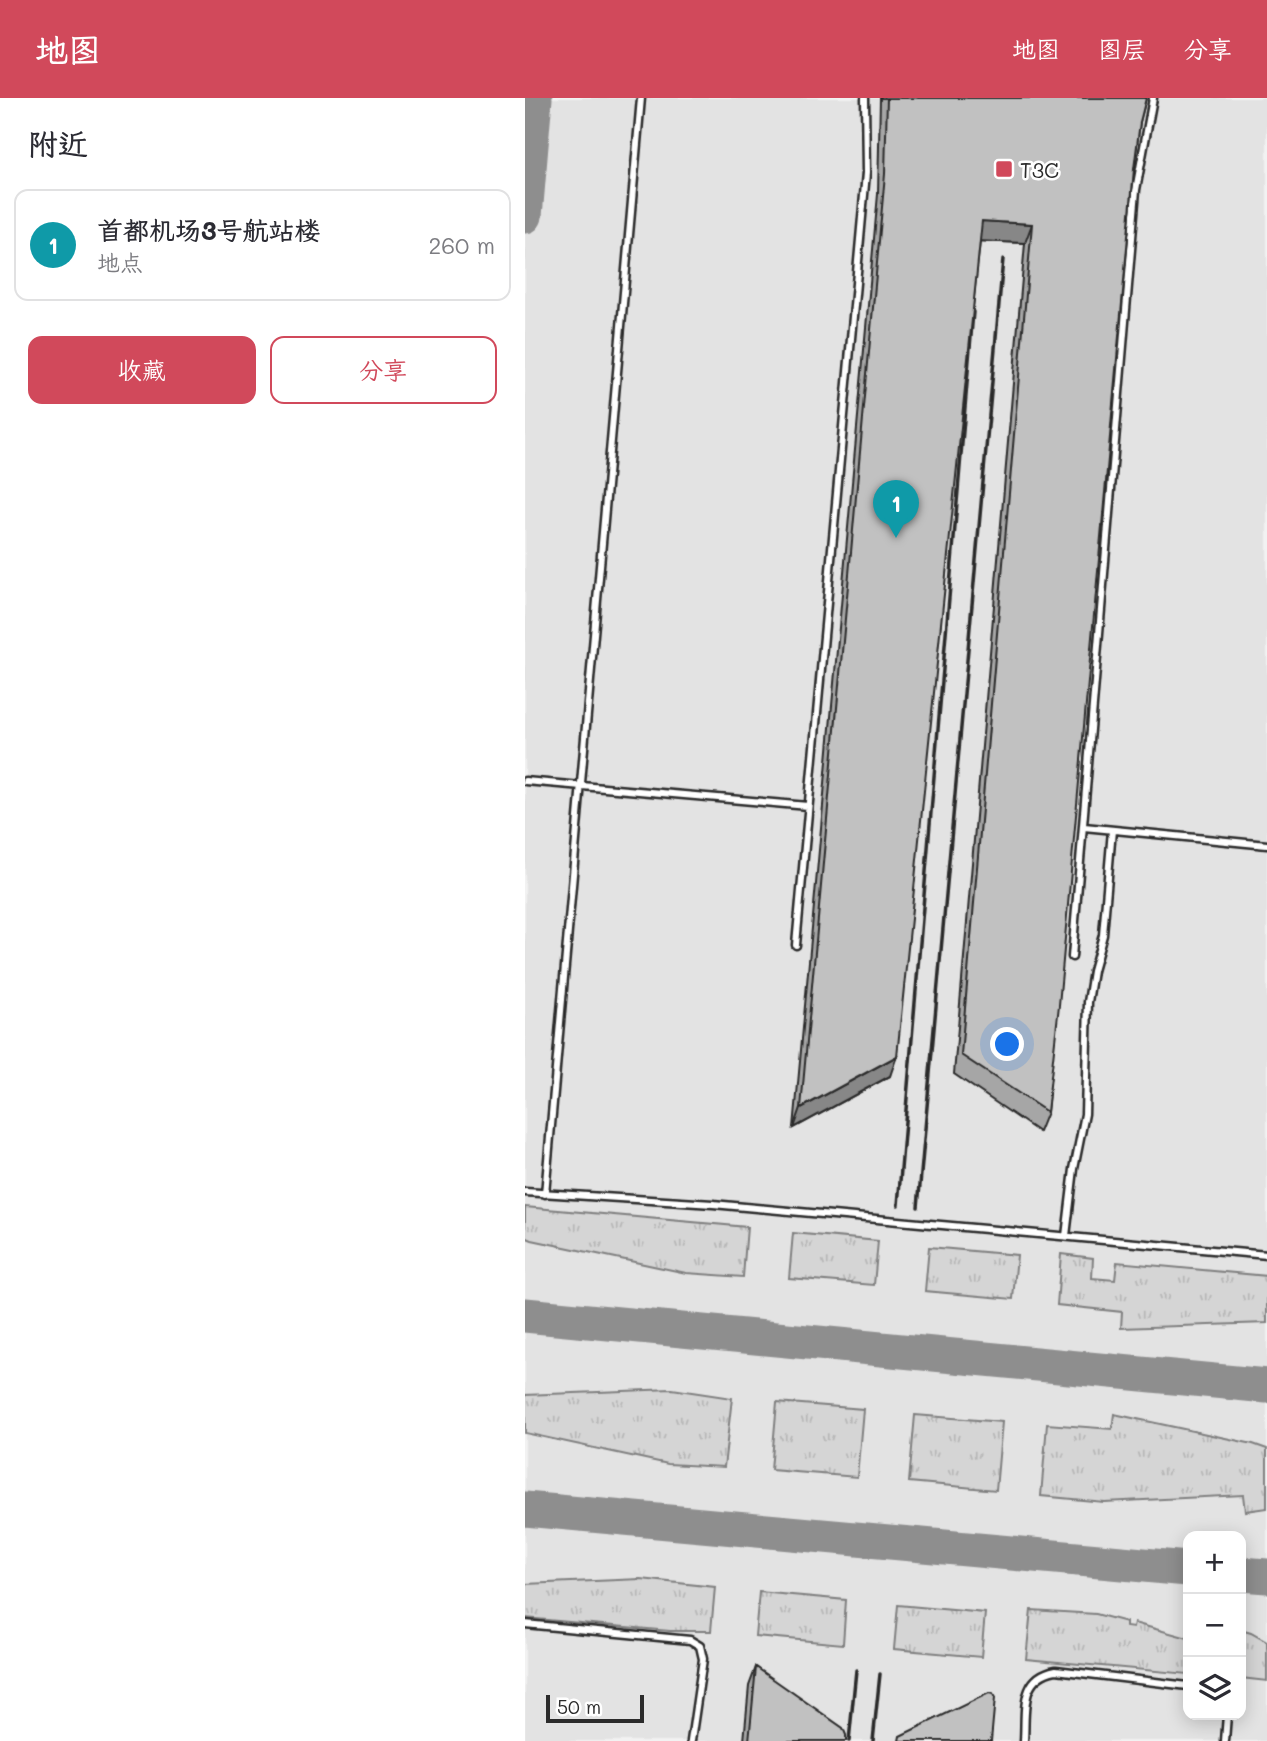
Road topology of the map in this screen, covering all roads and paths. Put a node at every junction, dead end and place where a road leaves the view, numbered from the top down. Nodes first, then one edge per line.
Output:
1 (641, 98) edge
2 (865, 98) edge
3 (1153, 98) edge
4 (525, 781) edge
5 (579, 786) junction
6 (808, 806) junction
7 (1084, 827) junction
8 (1112, 830) junction
9 (1267, 845) edge
10 (796, 945) dead end
11 (1072, 957) dead end
12 (525, 1192) edge
13 (545, 1194) junction
14 (1066, 1236) junction
15 (1267, 1255) edge
16 (525, 1623) edge
17 (1183, 1685) edge
18 (1227, 1720) edge
19 (691, 1741) edge
20 (1024, 1741) edge
21 (1225, 1741) edge

1 - 5 lane
2 - 6 lane
3 - 7 lane
4 - 5 lane
5 - 6 lane
5 - 13 lane
6 - 10 lane
7 - 8 lane
7 - 11 lane
8 - 9 lane
8 - 14 lane
12 - 13 lane
13 - 14 lane
14 - 15 lane
16 - 19 lane
17 - 20 lane
18 - 21 lane

